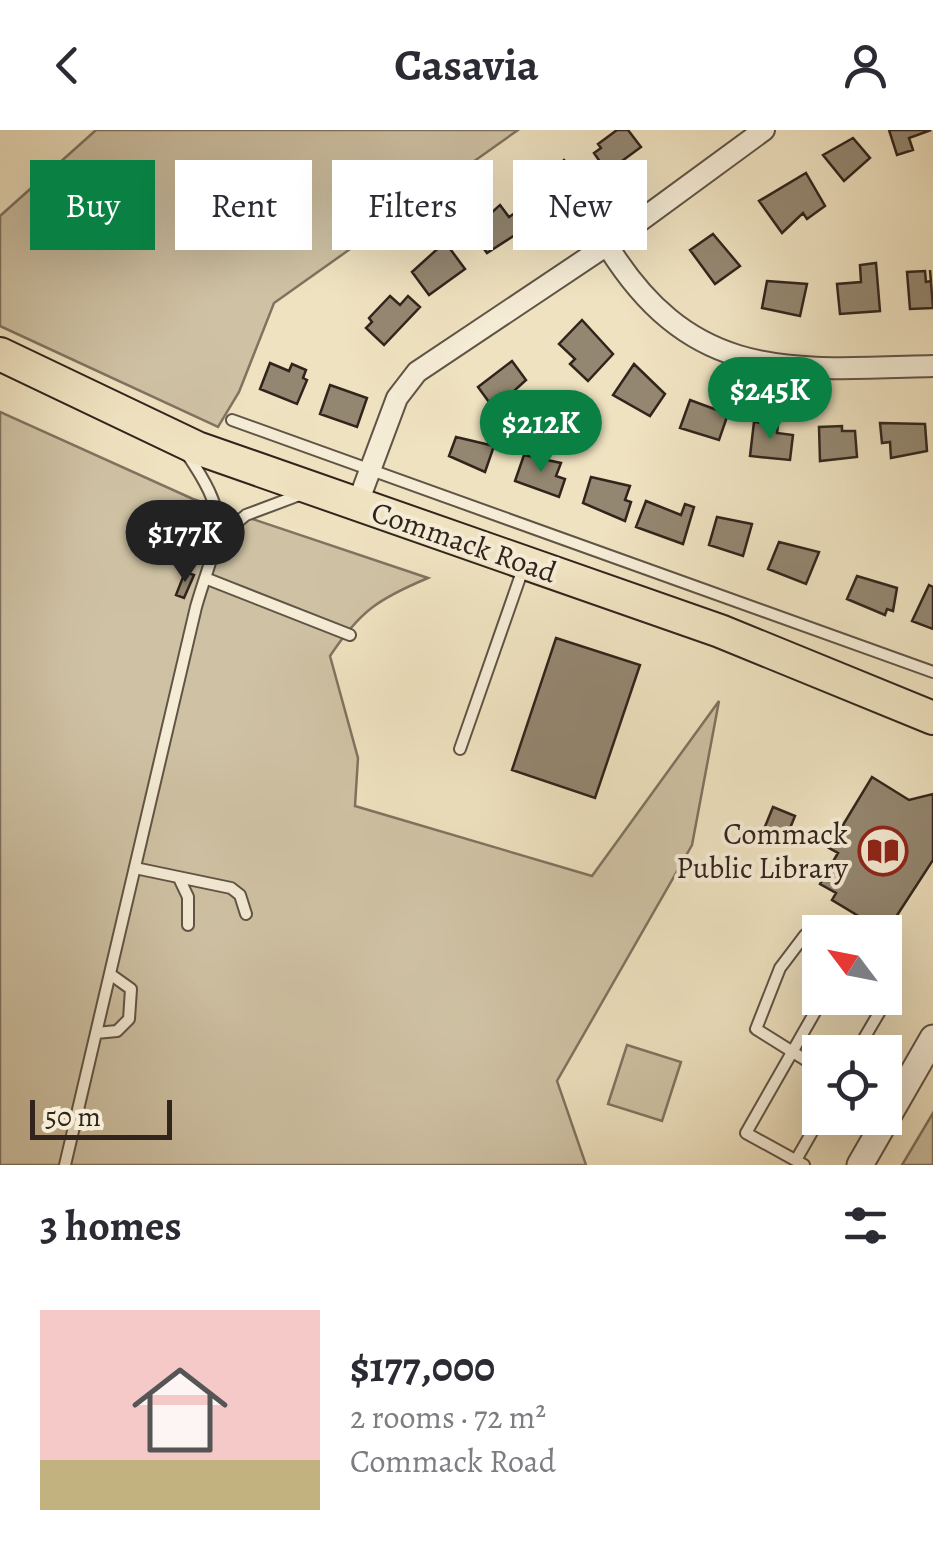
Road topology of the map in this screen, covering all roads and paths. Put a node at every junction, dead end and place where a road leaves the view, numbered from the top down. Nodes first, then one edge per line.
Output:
1 (764, 130) edge
2 (647, 216) edge
3 (600, 250) edge
4 (610, 250) edge
5 (0, 354) edge
6 (933, 366) edge
7 (232, 420) dead end
8 (176, 438) junction
9 (371, 473) junction
10 (313, 489) junction
11 (357, 505) junction
12 (220, 537) junction
13 (525, 564) junction
14 (204, 578) junction
15 (350, 635) dead end
16 (933, 672) edge
17 (933, 718) edge
18 (460, 749) dead end
19 (135, 868) junction
20 (179, 878) junction
21 (246, 914) dead end
22 (188, 925) dead end
23 (802, 939) edge
24 (110, 974) junction
25 (812, 1015) edge
26 (96, 1032) junction
27 (933, 1038) edge
28 (789, 1052) junction
29 (802, 1060) edge
30 (902, 1086) edge
31 (812, 1135) edge
32 (875, 1135) edge
33 (800, 1163) edge
34 (65, 1165) edge
35 (860, 1165) edge

1 - 2 street
3 - 9 street
4 - 6 street
5 - 8 main road, Commack Road
7 - 9 lane
8 - 10 main road, Commack Road
8 - 12 lane
9 - 11 street
9 - 16 lane
10 - 11 main road, Commack Road
10 - 12 lane
11 - 13 main road, Commack Road
12 - 14 lane
13 - 17 main road, Commack Road
13 - 18 lane
14 - 15 lane
14 - 19 lane
19 - 20 lane
19 - 24 lane
20 - 21 lane
20 - 22 lane
23 - 28 lane
24 - 26 lane
24 - 26 lane
25 - 28 lane
26 - 34 lane
27 - 30 street
28 - 29 lane
28 - 33 lane
31 - 33 lane
32 - 35 street

